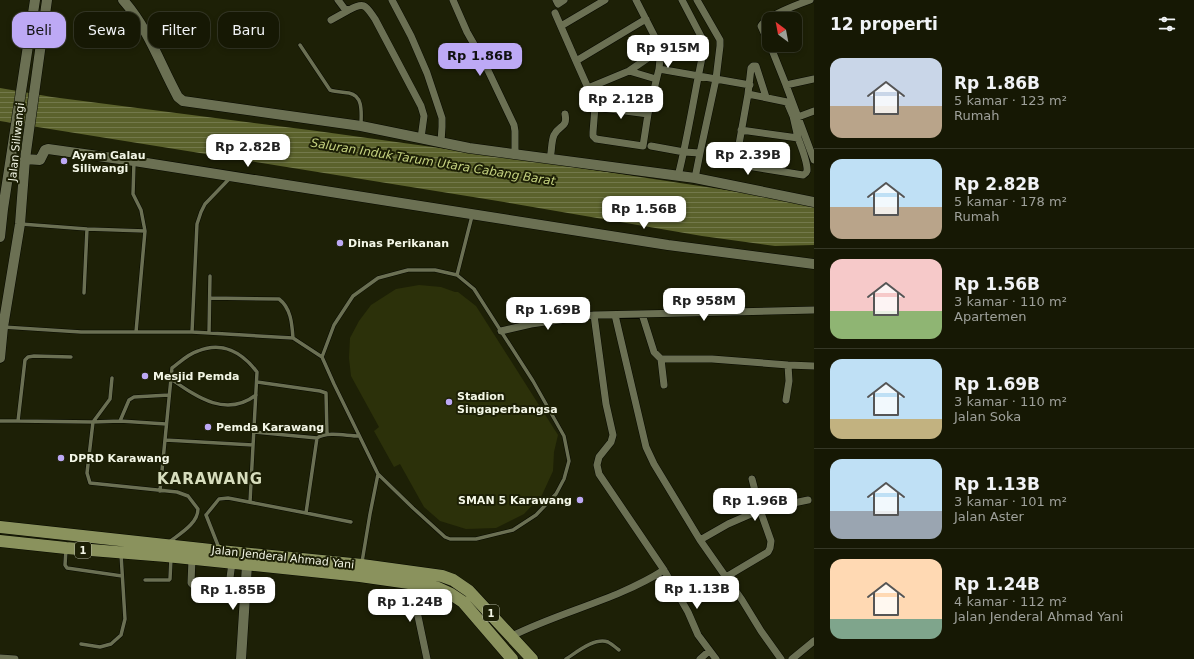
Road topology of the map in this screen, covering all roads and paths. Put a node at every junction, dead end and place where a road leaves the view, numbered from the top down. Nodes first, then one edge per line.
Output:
1 (35, 0) edge
2 (47, 0) edge
3 (123, 0) edge
4 (338, 0) edge
5 (392, 0) edge
6 (453, 0) edge
7 (556, 0) edge
8 (564, 0) edge
9 (605, 0) edge
10 (638, 0) edge
11 (682, 0) edge
12 (697, 0) edge
13 (810, 0) edge
14 (349, 10) junction
15 (782, 12) edge
16 (555, 13) dead end
17 (646, 19) junction
18 (331, 20) dead end
19 (561, 26) junction
20 (300, 45) dead end
21 (661, 49) junction
22 (772, 52) edge
23 (576, 62) junction
24 (659, 69) junction
25 (630, 71) junction
26 (698, 76) junction
27 (656, 79) junction
28 (814, 79) edge
29 (716, 80) junction
30 (750, 85) junction
31 (786, 85) junction
32 (588, 88) junction
33 (748, 94) junction
34 (766, 97) junction
35 (596, 107) junction
36 (814, 111) edge
37 (565, 114) dead end
38 (648, 114) junction
39 (798, 117) junction
40 (361, 126) junction
41 (741, 130) junction
42 (421, 138) junction
43 (798, 138) junction
44 (441, 142) junction
45 (651, 146) dead end
46 (684, 152) junction
47 (700, 153) junction
48 (515, 154) junction
49 (550, 158) junction
50 (25, 159) junction
51 (814, 160) edge
52 (134, 161) junction
53 (678, 176) junction
54 (232, 177) junction
55 (695, 178) junction
56 (814, 202) edge
57 (1, 209) edge
58 (472, 214) junction
59 (2, 222) junction
60 (20, 224) junction
61 (87, 229) junction
62 (145, 231) junction
63 (0, 237) edge
64 (814, 264) edge
65 (457, 275) junction
66 (210, 276) dead end
67 (84, 293) dead end
68 (211, 298) junction
69 (814, 310) edge
70 (642, 314) junction
71 (594, 315) junction
72 (615, 315) junction
73 (3, 327) junction
74 (501, 331) junction
75 (136, 332) junction
76 (192, 332) junction
77 (209, 334) junction
78 (293, 338) junction
79 (71, 357) dead end
80 (322, 357) junction
81 (0, 358) edge
82 (661, 359) junction
83 (788, 365) junction
84 (814, 366) edge
85 (112, 378) dead end
86 (171, 379) junction
87 (257, 382) junction
88 (664, 384) dead end
89 (169, 395) junction
90 (256, 395) junction
91 (786, 400) dead end
92 (18, 421) junction
93 (120, 421) junction
94 (0, 422) edge
95 (93, 422) junction
96 (166, 424) junction
97 (254, 432) junction
98 (327, 434) junction
99 (359, 436) junction
100 (317, 438) junction
101 (165, 440) junction
102 (253, 446) junction
103 (378, 474) junction
104 (752, 480) dead end
105 (160, 491) junction
106 (808, 500) dead end
107 (250, 502) junction
108 (760, 510) junction
109 (306, 513) junction
110 (198, 514) junction
111 (206, 516) junction
112 (351, 522) dead end
113 (0, 527) edge
114 (700, 540) junction
115 (0, 541) edge
116 (66, 548) junction
117 (120, 553) junction
118 (167, 553) junction
119 (224, 559) junction
120 (192, 560) junction
121 (247, 565) junction
122 (361, 570) junction
123 (664, 570) junction
124 (122, 576) junction
125 (726, 577) junction
126 (145, 580) dead end
127 (411, 583) junction
128 (512, 636) junction
129 (814, 641) edge
130 (81, 644) dead end
131 (619, 650) dead end
132 (709, 651) junction
133 (0, 658) edge
134 (15, 659) edge
135 (241, 659) edge
136 (427, 659) edge
137 (512, 659) edge
138 (532, 659) edge
139 (566, 659) edge
140 (700, 659) edge
141 (716, 659) edge
142 (781, 659) edge
143 (792, 659) edge

1 - 57 street, Jalan Siliwangi
2 - 50 street, Jalan Siliwangi
3 - 40 street
4 - 14 street
5 - 44 street
6 - 48 street
7 - 8 street
9 - 19 street
10 - 17 street
11 - 26 street
12 - 29 street
13 - 15 street
14 - 18 street
14 - 42 street
16 - 19 street
17 - 21 street
17 - 23 street
19 - 23 street
20 - 40 lane
21 - 24 street
21 - 25 street
22 - 31 street
23 - 32 street
24 - 26 street
24 - 27 street
25 - 27 street
25 - 32 street
26 - 29 street
26 - 46 street
27 - 38 street
28 - 31 street
29 - 30 street
29 - 47 street
30 - 33 street
30 - 34 street
31 - 39 street
32 - 35 street
33 - 34 street
33 - 41 street
34 - 43 street
35 - 38 street
35 - 38 street
36 - 39 street
37 - 49 street
39 - 51 street
40 - 42 street
41 - 43 street
41 - 43 street
42 - 44 street
44 - 48 street
45 - 46 street
46 - 47 street
46 - 53 street
47 - 55 street
48 - 49 street
49 - 53 street
50 - 52 street
50 - 60 street, Jalan Siliwangi
52 - 54 street
52 - 62 lane
53 - 55 street
54 - 58 street
54 - 76 lane
55 - 56 street
57 - 59 street, Jalan Siliwangi
58 - 64 street
58 - 65 lane
59 - 60 street
59 - 63 street, Jalan Siliwangi
60 - 61 lane
60 - 73 street, Jalan Siliwangi
61 - 62 lane
61 - 67 lane
62 - 75 lane
65 - 74 lane
65 - 80 lane
66 - 68 lane
68 - 77 lane
68 - 78 lane
69 - 70 street
70 - 72 street
70 - 82 street
71 - 72 street
71 - 74 street
71 - 123 street
72 - 114 street
73 - 75 lane
73 - 81 street, Jalan Siliwangi
74 - 103 lane
75 - 76 lane
76 - 77 lane
77 - 78 lane
78 - 80 lane
79 - 92 lane
80 - 99 lane
82 - 83 street
82 - 88 street
83 - 84 street
83 - 91 street
85 - 95 lane
86 - 87 lane
86 - 89 lane
86 - 90 lane
87 - 90 lane
87 - 98 lane
89 - 93 lane
89 - 96 lane
90 - 97 lane
92 - 94 lane
92 - 95 lane
93 - 95 lane
93 - 96 lane
95 - 105 lane
96 - 101 lane
97 - 100 lane
97 - 102 lane
98 - 99 lane
98 - 100 lane
99 - 103 lane
100 - 109 lane
101 - 102 lane
101 - 105 lane
102 - 107 lane
103 - 122 lane
104 - 108 street
105 - 110 lane
106 - 108 street
107 - 109 lane
107 - 111 lane
108 - 114 street
108 - 125 street
109 - 112 lane
110 - 111 lane
110 - 118 lane
111 - 119 lane
113 - 118 main road, Jalan Jenderal Ahmad Yani / 1
114 - 125 street
115 - 116 main road, Jalan Jenderal Ahmad Yani / 1
116 - 117 main road, Jalan Jenderal Ahmad Yani / 1
116 - 124 lane
117 - 118 main road, Jalan Jenderal Ahmad Yani / 1
117 - 124 lane
118 - 119 main road, Jalan Jenderal Ahmad Yani / 1
118 - 120 main road, Jalan Jenderal Ahmad Yani / 1
118 - 126 lane
119 - 120 main road, Jalan Jenderal Ahmad Yani / 1
119 - 120 street
119 - 121 main road, Jalan Jenderal Ahmad Yani / 1
119 - 122 main road, Jalan Jenderal Ahmad Yani / 1
121 - 122 main road, Jalan Jenderal Ahmad Yani / 1
121 - 135 street
122 - 127 main road, Jalan Jenderal Ahmad Yani / 1
122 - 128 main road, Jalan Jenderal Ahmad Yani / 1
123 - 128 street
123 - 132 street
124 - 130 lane
125 - 142 street
127 - 136 street
127 - 137 main road, Jalan Jenderal Ahmad Yani / 1
128 - 138 main road, Jalan Jenderal Ahmad Yani / 1
129 - 143 street
131 - 139 lane
132 - 140 street
132 - 141 street
133 - 134 street

